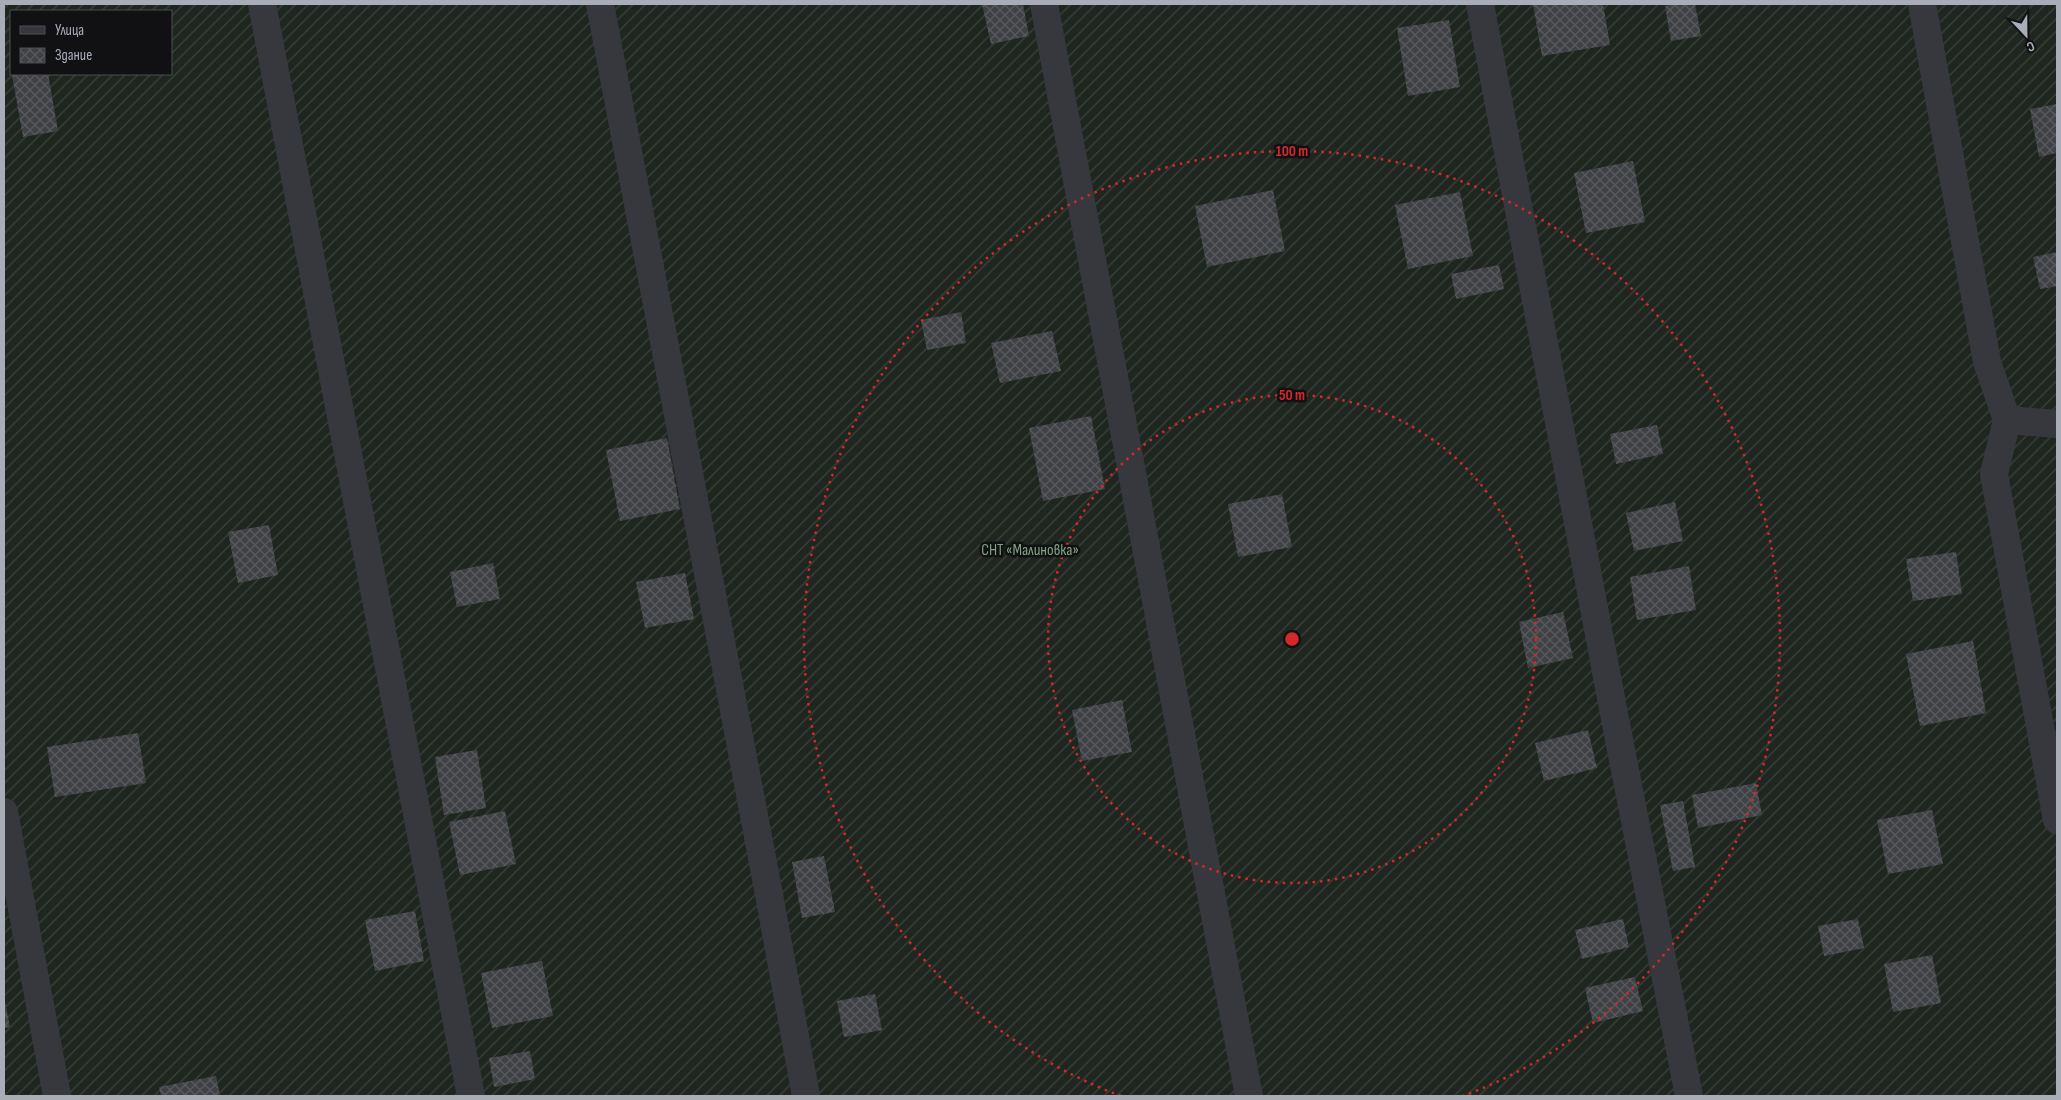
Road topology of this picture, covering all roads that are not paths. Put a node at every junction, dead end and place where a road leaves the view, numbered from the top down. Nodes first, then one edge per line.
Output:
1 (262, 4) edge
2 (600, 4) edge
3 (1044, 4) edge
4 (1480, 4) edge
5 (1922, 4) edge
6 (2006, 420) junction
7 (2057, 424) edge
8 (4, 812) edge
9 (2057, 820) edge
10 (57, 1096) edge
11 (471, 1096) edge
12 (806, 1096) edge
13 (1249, 1096) edge
14 (1689, 1096) edge

1 - 11 street
2 - 12 street
3 - 13 street
4 - 14 street
5 - 6 street
6 - 7 street
6 - 9 street
8 - 10 street

